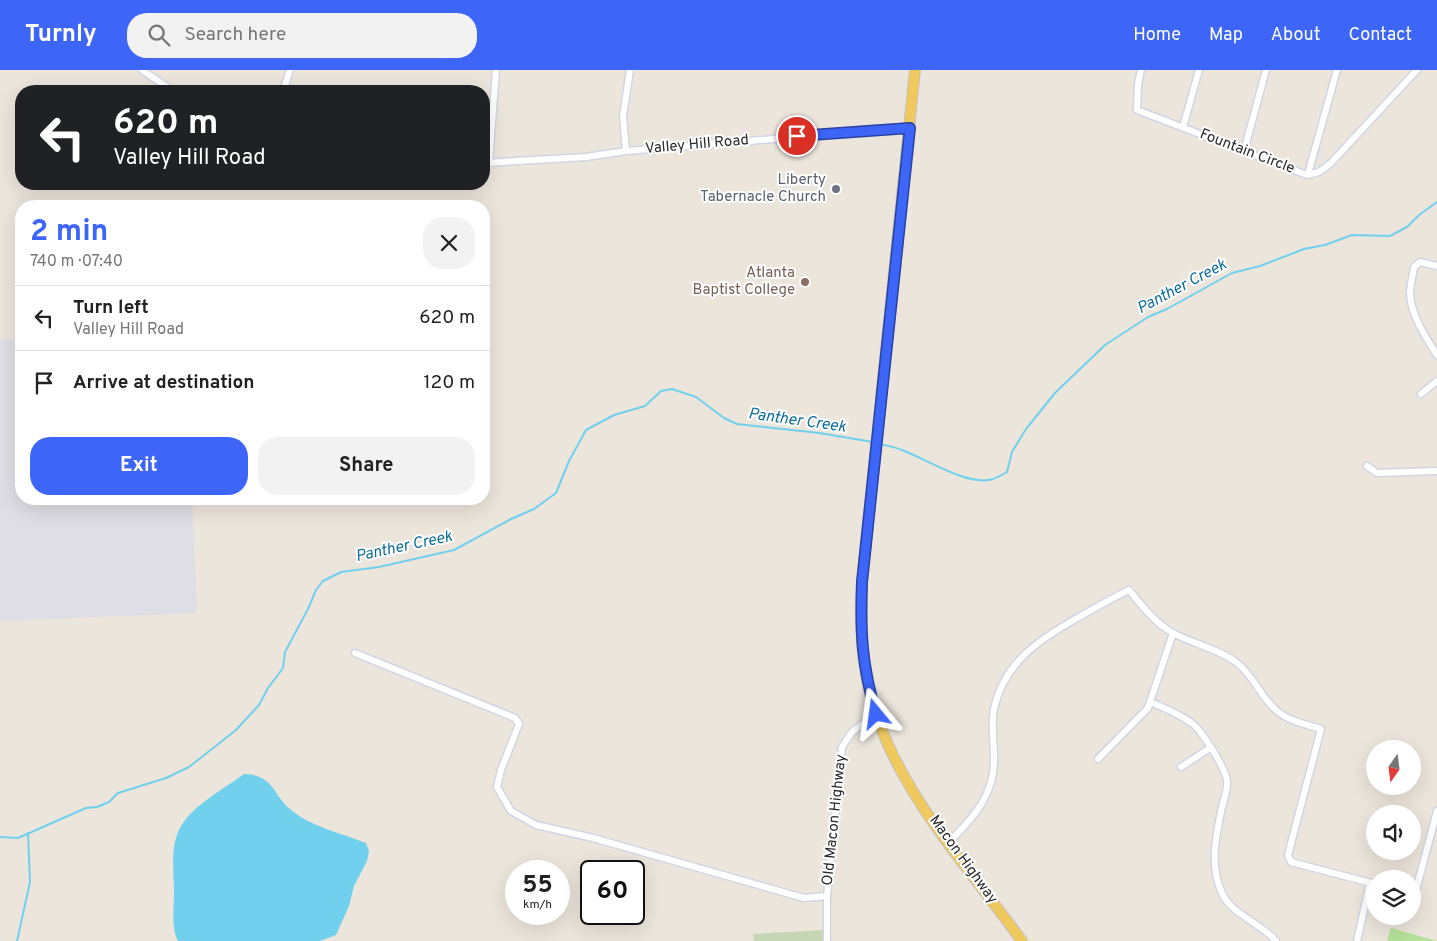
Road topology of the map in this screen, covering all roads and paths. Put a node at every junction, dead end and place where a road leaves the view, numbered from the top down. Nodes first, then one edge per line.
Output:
1 (142, 70) edge
2 (290, 70) edge
3 (496, 70) edge
4 (630, 70) edge
5 (915, 70) edge
6 (1141, 70) edge
7 (1199, 70) edge
8 (1266, 70) edge
9 (1337, 70) edge
10 (1417, 70) edge
11 (165, 85) edge
12 (285, 85) edge
13 (490, 125) edge
14 (1183, 127) junction
15 (910, 128) junction
16 (626, 151) junction
17 (1244, 151) junction
18 (490, 162) edge
19 (1308, 174) junction
20 (1437, 266) edge
21 (1437, 355) edge
22 (1437, 381) edge
23 (1421, 394) dead end
24 (1367, 466) dead end
25 (1437, 471) edge
26 (1173, 633) junction
27 (356, 653) dead end
28 (1150, 702) junction
29 (876, 714) junction
30 (1210, 748) junction
31 (1098, 759) dead end
32 (1181, 767) dead end
33 (1437, 811) edge
34 (948, 842) junction
35 (1421, 871) edge
36 (1366, 881) edge
37 (827, 896) junction
38 (1366, 908) edge
39 (827, 941) edge
40 (1022, 941) edge
41 (1276, 941) edge
42 (1358, 941) edge

1 - 11 street
2 - 12 street
3 - 13 street
4 - 16 street
5 - 15 main road, Macon Highway
6 - 14 street, Fountain Circle
7 - 14 street
8 - 17 street
9 - 19 street
10 - 19 street, Fountain Circle
14 - 17 street, Fountain Circle
15 - 16 street, Valley Hill Road
15 - 29 main road, Macon Highway
16 - 18 street, Valley Hill Road
17 - 19 street, Fountain Circle
20 - 21 street
22 - 23 street
24 - 25 street
26 - 28 street
26 - 34 street
26 - 36 street
27 - 37 street
28 - 30 street
28 - 31 street
29 - 34 main road, Macon Highway
29 - 37 street, Old Macon Highway
30 - 32 street
30 - 41 street
33 - 35 street
34 - 40 main road, Macon Highway
37 - 39 street, Old Macon Highway
38 - 42 street

